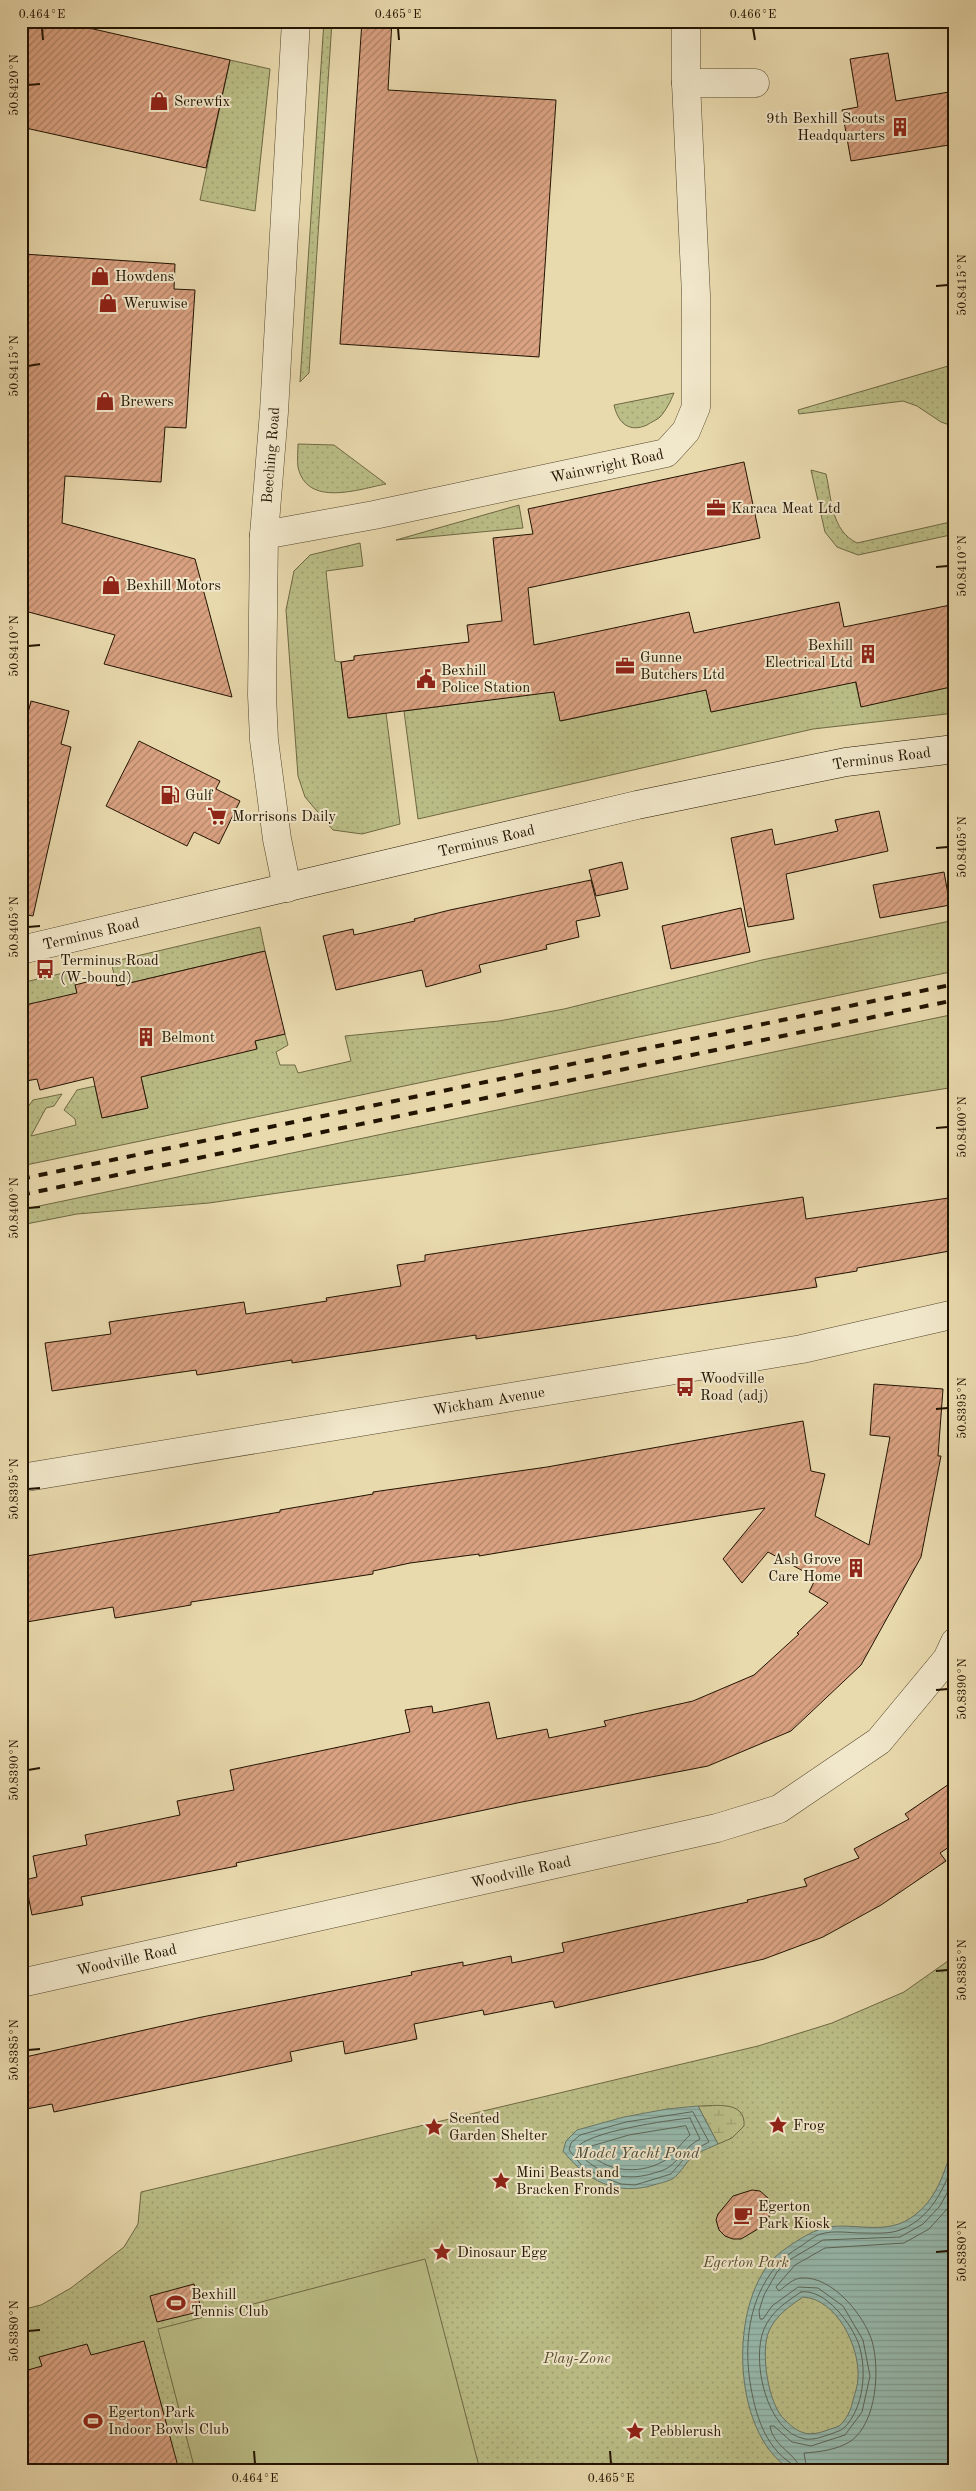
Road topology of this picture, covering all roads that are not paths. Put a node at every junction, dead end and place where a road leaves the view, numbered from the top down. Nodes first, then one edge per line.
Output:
1 (296, 21) edge
2 (686, 21) edge
3 (686, 83) junction
4 (755, 83) dead end
5 (264, 535) junction
6 (955, 749) edge
7 (287, 888) junction
8 (21, 950) edge
9 (955, 1314) edge
10 (21, 1478) edge
11 (955, 1642) edge
12 (21, 1983) edge

1 - 5 street, Beeching Road
2 - 3 street, Wainwright Road
3 - 4 street
3 - 5 street, Wainwright Road
5 - 7 street, Beeching Road
6 - 7 street, Terminus Road
7 - 8 street, Terminus Road
9 - 10 street, Wickham Avenue
11 - 12 street, Woodville Road

